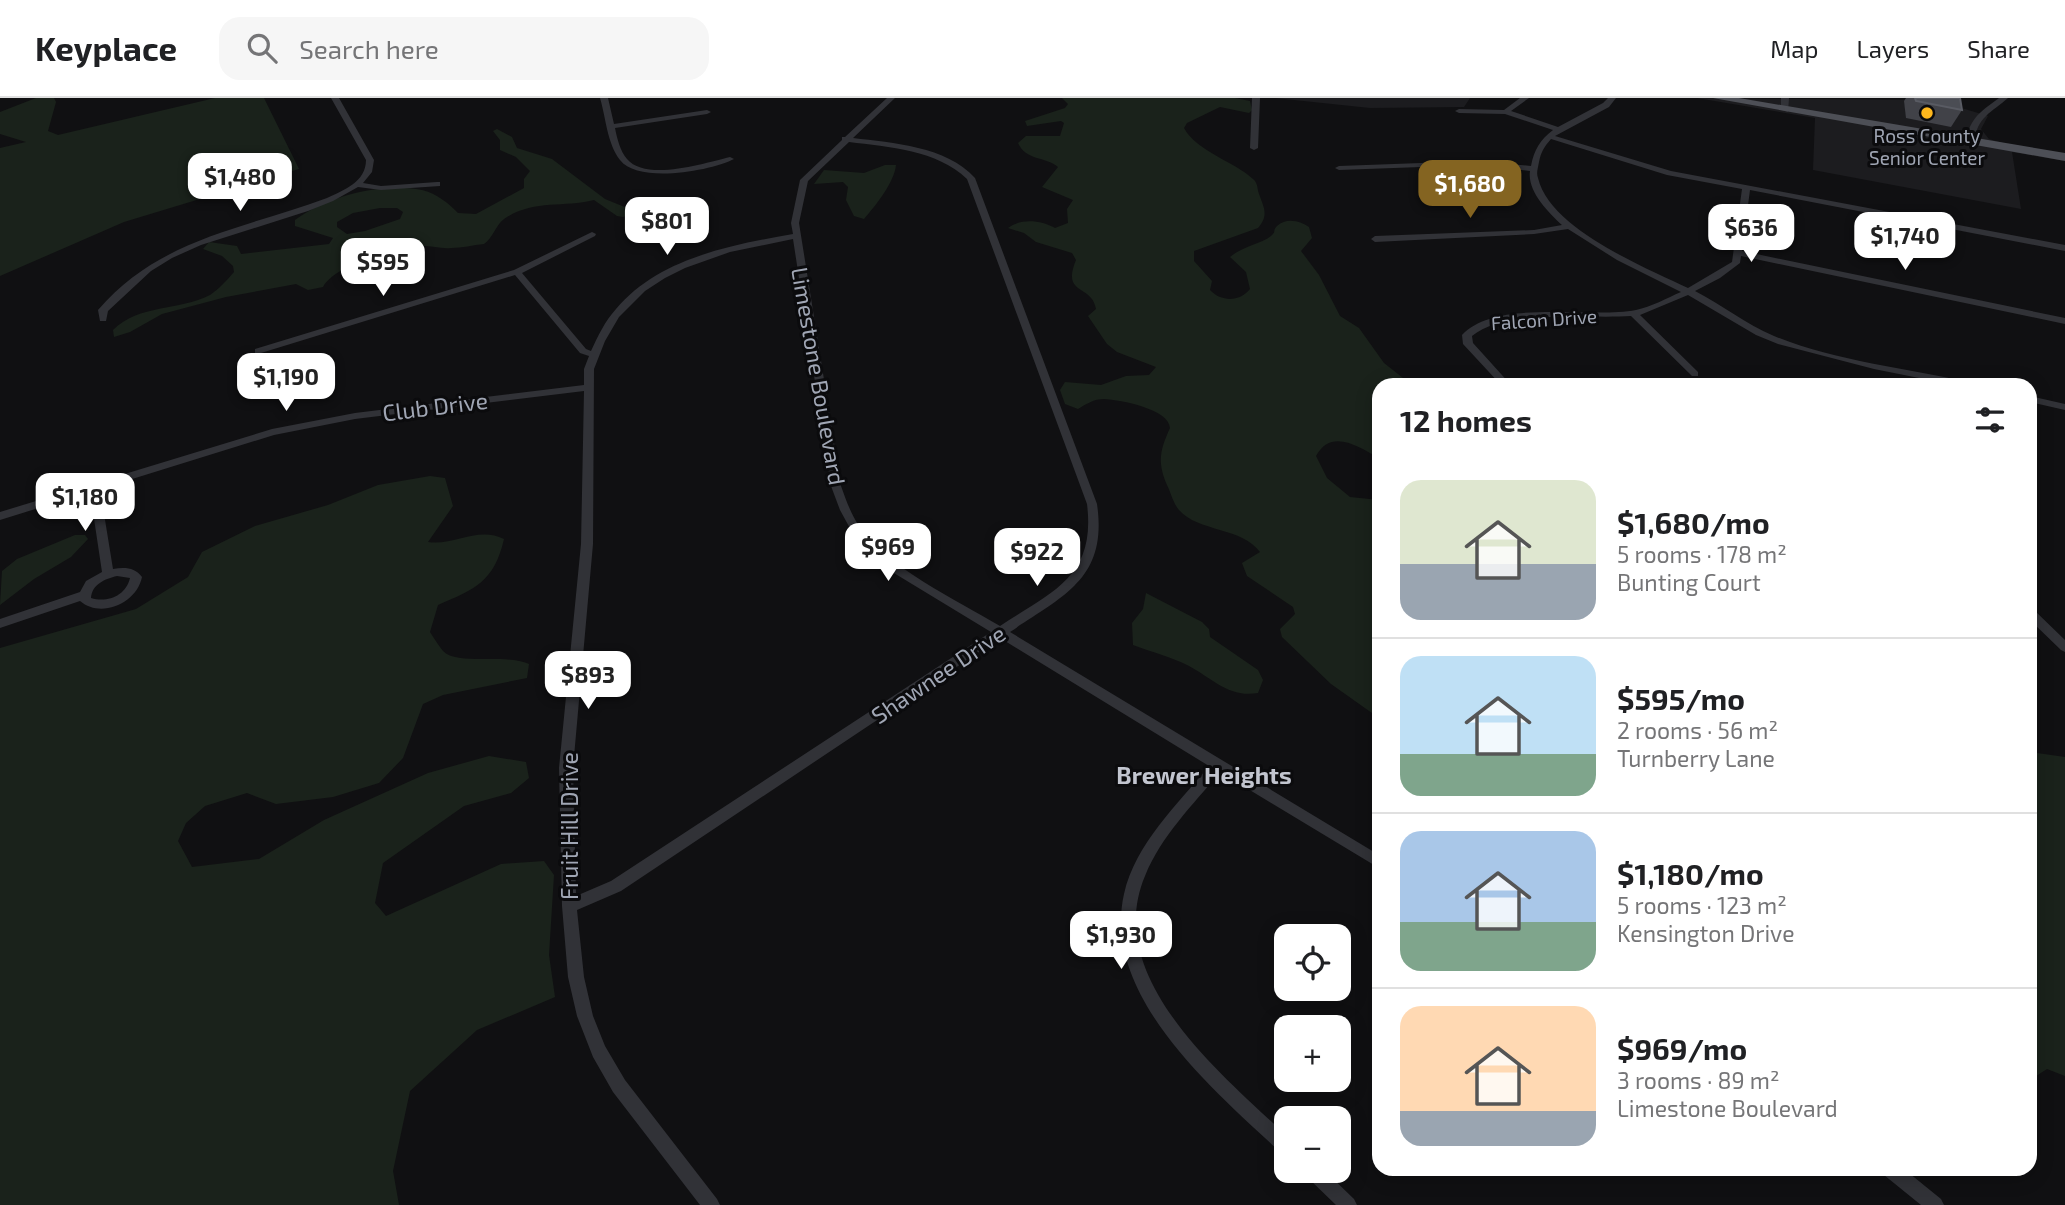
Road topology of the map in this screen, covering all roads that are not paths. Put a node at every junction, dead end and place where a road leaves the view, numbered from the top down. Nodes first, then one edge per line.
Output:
1 (335, 98) edge
2 (604, 98) edge
3 (891, 98) edge
4 (1256, 98) edge
5 (1525, 98) edge
6 (1612, 98) edge
7 (1719, 98) edge
8 (2004, 98) edge
9 (1785, 104) edge
10 (1459, 111) dead end
11 (707, 112) dead end
12 (1506, 112) junction
13 (612, 126) junction
14 (1560, 130) junction
15 (1549, 136) junction
16 (845, 139) junction
17 (1971, 141) junction
18 (1254, 148) dead end
19 (2065, 157) edge
20 (730, 159) dead end
21 (1339, 168) dead end
22 (1533, 169) junction
23 (438, 184) dead end
24 (357, 185) junction
25 (1746, 187) junction
26 (1569, 226) junction
27 (592, 234) dead end
28 (795, 236) junction
29 (1375, 239) dead end
30 (2065, 248) edge
31 (1738, 253) junction
32 (517, 272) junction
33 (1686, 291) junction
34 (1633, 313) junction
35 (103, 319) dead end
36 (2065, 321) edge
37 (258, 351) dead end
38 (594, 355) junction
39 (1695, 373) dead end
40 (1500, 378) edge
41 (1938, 378) edge
42 (589, 387) junction
43 (2037, 401) edge
44 (2065, 407) edge
45 (94, 486) junction
46 (0, 516) edge
47 (108, 574) junction
48 (84, 595) junction
49 (2037, 620) edge
50 (0, 624) edge
51 (999, 633) junction
52 (2065, 647) edge
53 (1217, 766) junction
54 (1372, 858) edge
55 (569, 906) junction
56 (1274, 1134) edge
57 (1899, 1176) edge
58 (1325, 1183) edge
59 (711, 1205) edge
60 (1348, 1205) edge
61 (1935, 1205) edge

1 - 24 street
2 - 13 street
3 - 16 street, Limestone Boulevard
4 - 18 street
5 - 12 street
6 - 14 street
7 - 9 main road
8 - 17 street
9 - 17 main road
10 - 12 street
11 - 13 street
12 - 14 street
13 - 20 street
14 - 15 street
15 - 22 street
15 - 25 street
16 - 28 street, Limestone Boulevard
16 - 51 street, Shawnee Drive
17 - 19 main road
21 - 22 street
22 - 26 street
23 - 24 street
24 - 35 street
25 - 30 street
25 - 31 street
26 - 29 street
26 - 33 street
27 - 32 street
28 - 38 street
28 - 51 street, Limestone Boulevard
31 - 33 street
31 - 36 street
32 - 37 street
32 - 38 street
33 - 34 street, Falcon Drive
33 - 41 street
34 - 39 street
34 - 40 street, Falcon Drive
38 - 42 street, Fruit Hill Drive
42 - 45 street, Club Drive
42 - 55 street, Fruit Hill Drive
43 - 44 street
45 - 46 street, Club Drive
45 - 47 street
47 - 48 street
47 - 48 street
48 - 50 street
49 - 52 street
51 - 53 street, Limestone Boulevard
51 - 55 street, Shawnee Drive
53 - 54 street, Limestone Boulevard
53 - 56 street
55 - 59 street, Fruit Hill Drive
57 - 61 street
58 - 60 street

